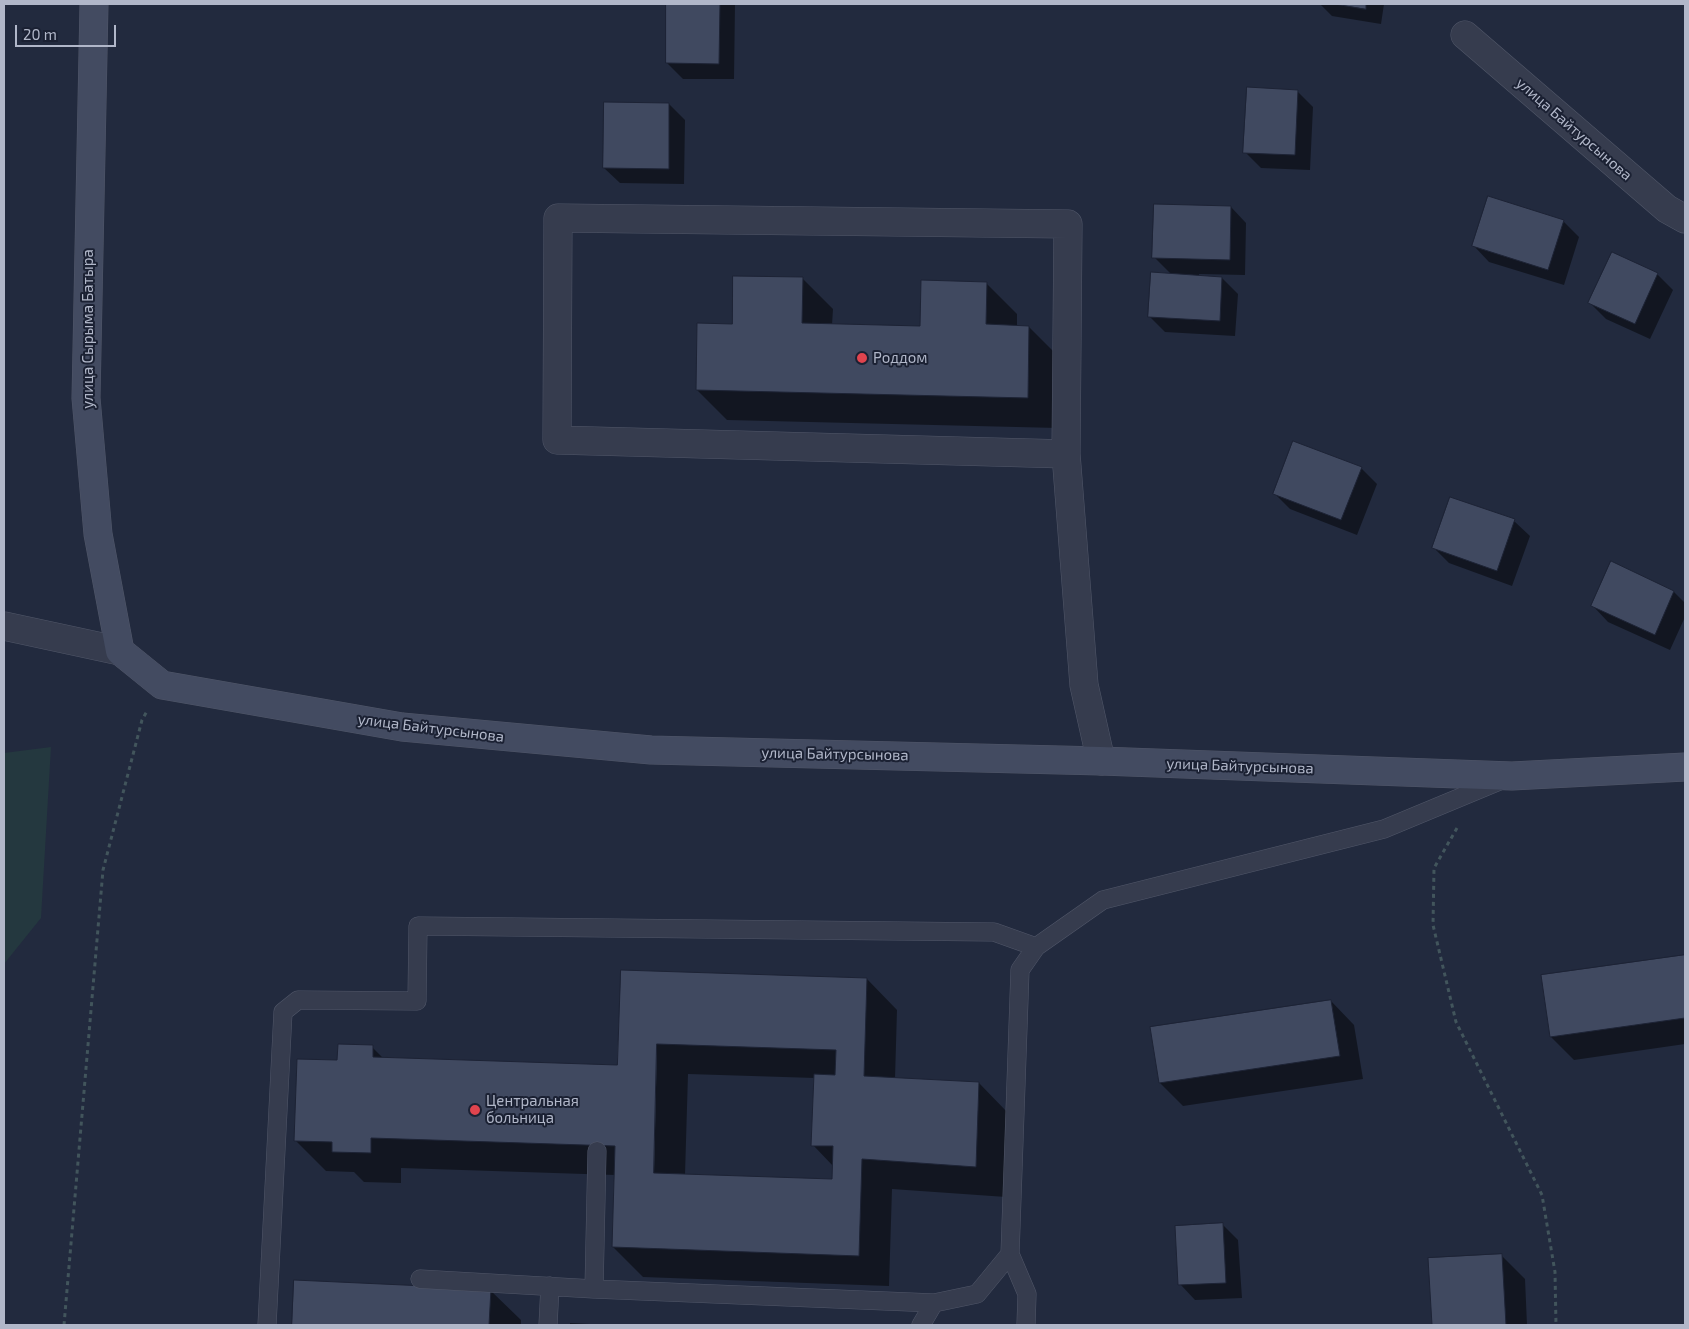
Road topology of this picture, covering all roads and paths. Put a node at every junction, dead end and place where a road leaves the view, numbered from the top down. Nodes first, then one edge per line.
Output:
1 (94, 4) edge
2 (1465, 35) dead end
3 (1685, 219) edge
4 (1066, 454) junction
5 (4, 626) edge
6 (120, 652) junction
7 (162, 685) junction
8 (1101, 761) junction
9 (1685, 767) edge
10 (1512, 776) junction
11 (1459, 824) dead end
12 (1036, 947) junction
13 (597, 1151) dead end
14 (1010, 1254) junction
15 (420, 1279) dead end
16 (550, 1286) junction
17 (594, 1289) junction
18 (934, 1302) junction
19 (64, 1325) edge
20 (267, 1325) edge
21 (548, 1325) edge
22 (921, 1325) edge
23 (1026, 1325) edge
24 (1556, 1325) edge

1 - 6 street, улица Сырыма Батыра
2 - 3 street, улица Байтурсынова
4 - 4 street
4 - 8 street
5 - 6 street, улица Байтурсынова
6 - 7 street, улица Байтурсынова
7 - 8 street, улица Байтурсынова
7 - 19 path
8 - 10 street, улица Байтурсынова
9 - 10 street, улица Байтурсынова
10 - 12 lane
11 - 24 path
12 - 14 lane
12 - 20 lane
13 - 17 lane
14 - 18 lane
14 - 23 lane
15 - 16 lane
16 - 17 lane
16 - 21 lane
17 - 18 lane
18 - 22 lane

